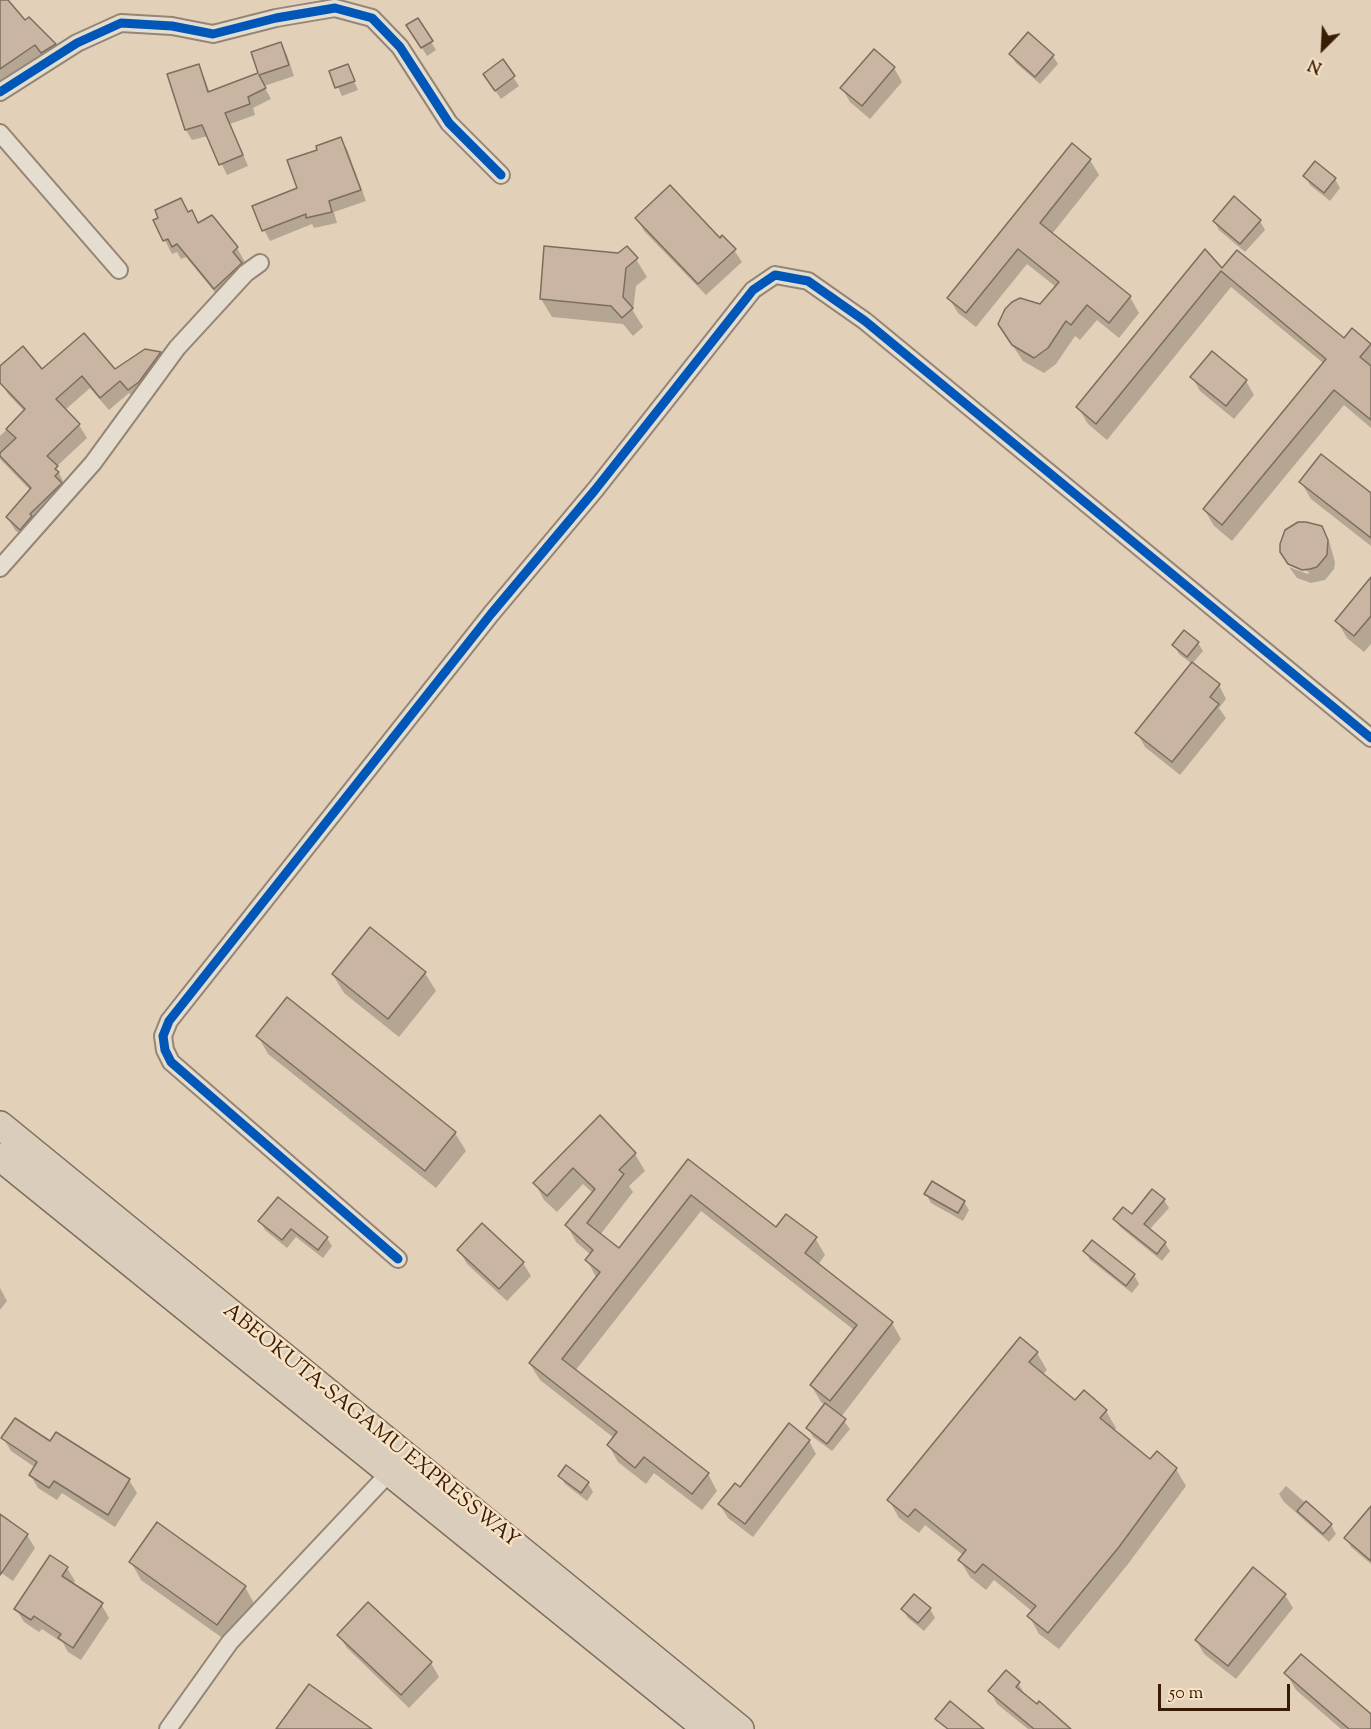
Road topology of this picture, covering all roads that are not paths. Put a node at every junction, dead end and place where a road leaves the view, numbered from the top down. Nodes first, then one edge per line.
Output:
1 (0, 92) edge
2 (0, 133) edge
3 (501, 175) dead end
4 (260, 263) dead end
5 (119, 270) dead end
6 (0, 568) edge
7 (1371, 738) edge
8 (0, 1125) edge
9 (0, 1157) edge
10 (399, 1259) dead end
11 (390, 1472) junction
12 (168, 1729) edge
13 (707, 1729) edge
14 (741, 1729) edge

1 - 3 street
2 - 5 street
4 - 6 street
7 - 10 street
8 - 14 highway, ABEOKUTA-SAGAMU EXPRESSWAY
9 - 11 highway, ABEOKUTA-SAGAMU EXPRESSWAY
11 - 12 street
11 - 13 highway, ABEOKUTA-SAGAMU EXPRESSWAY

